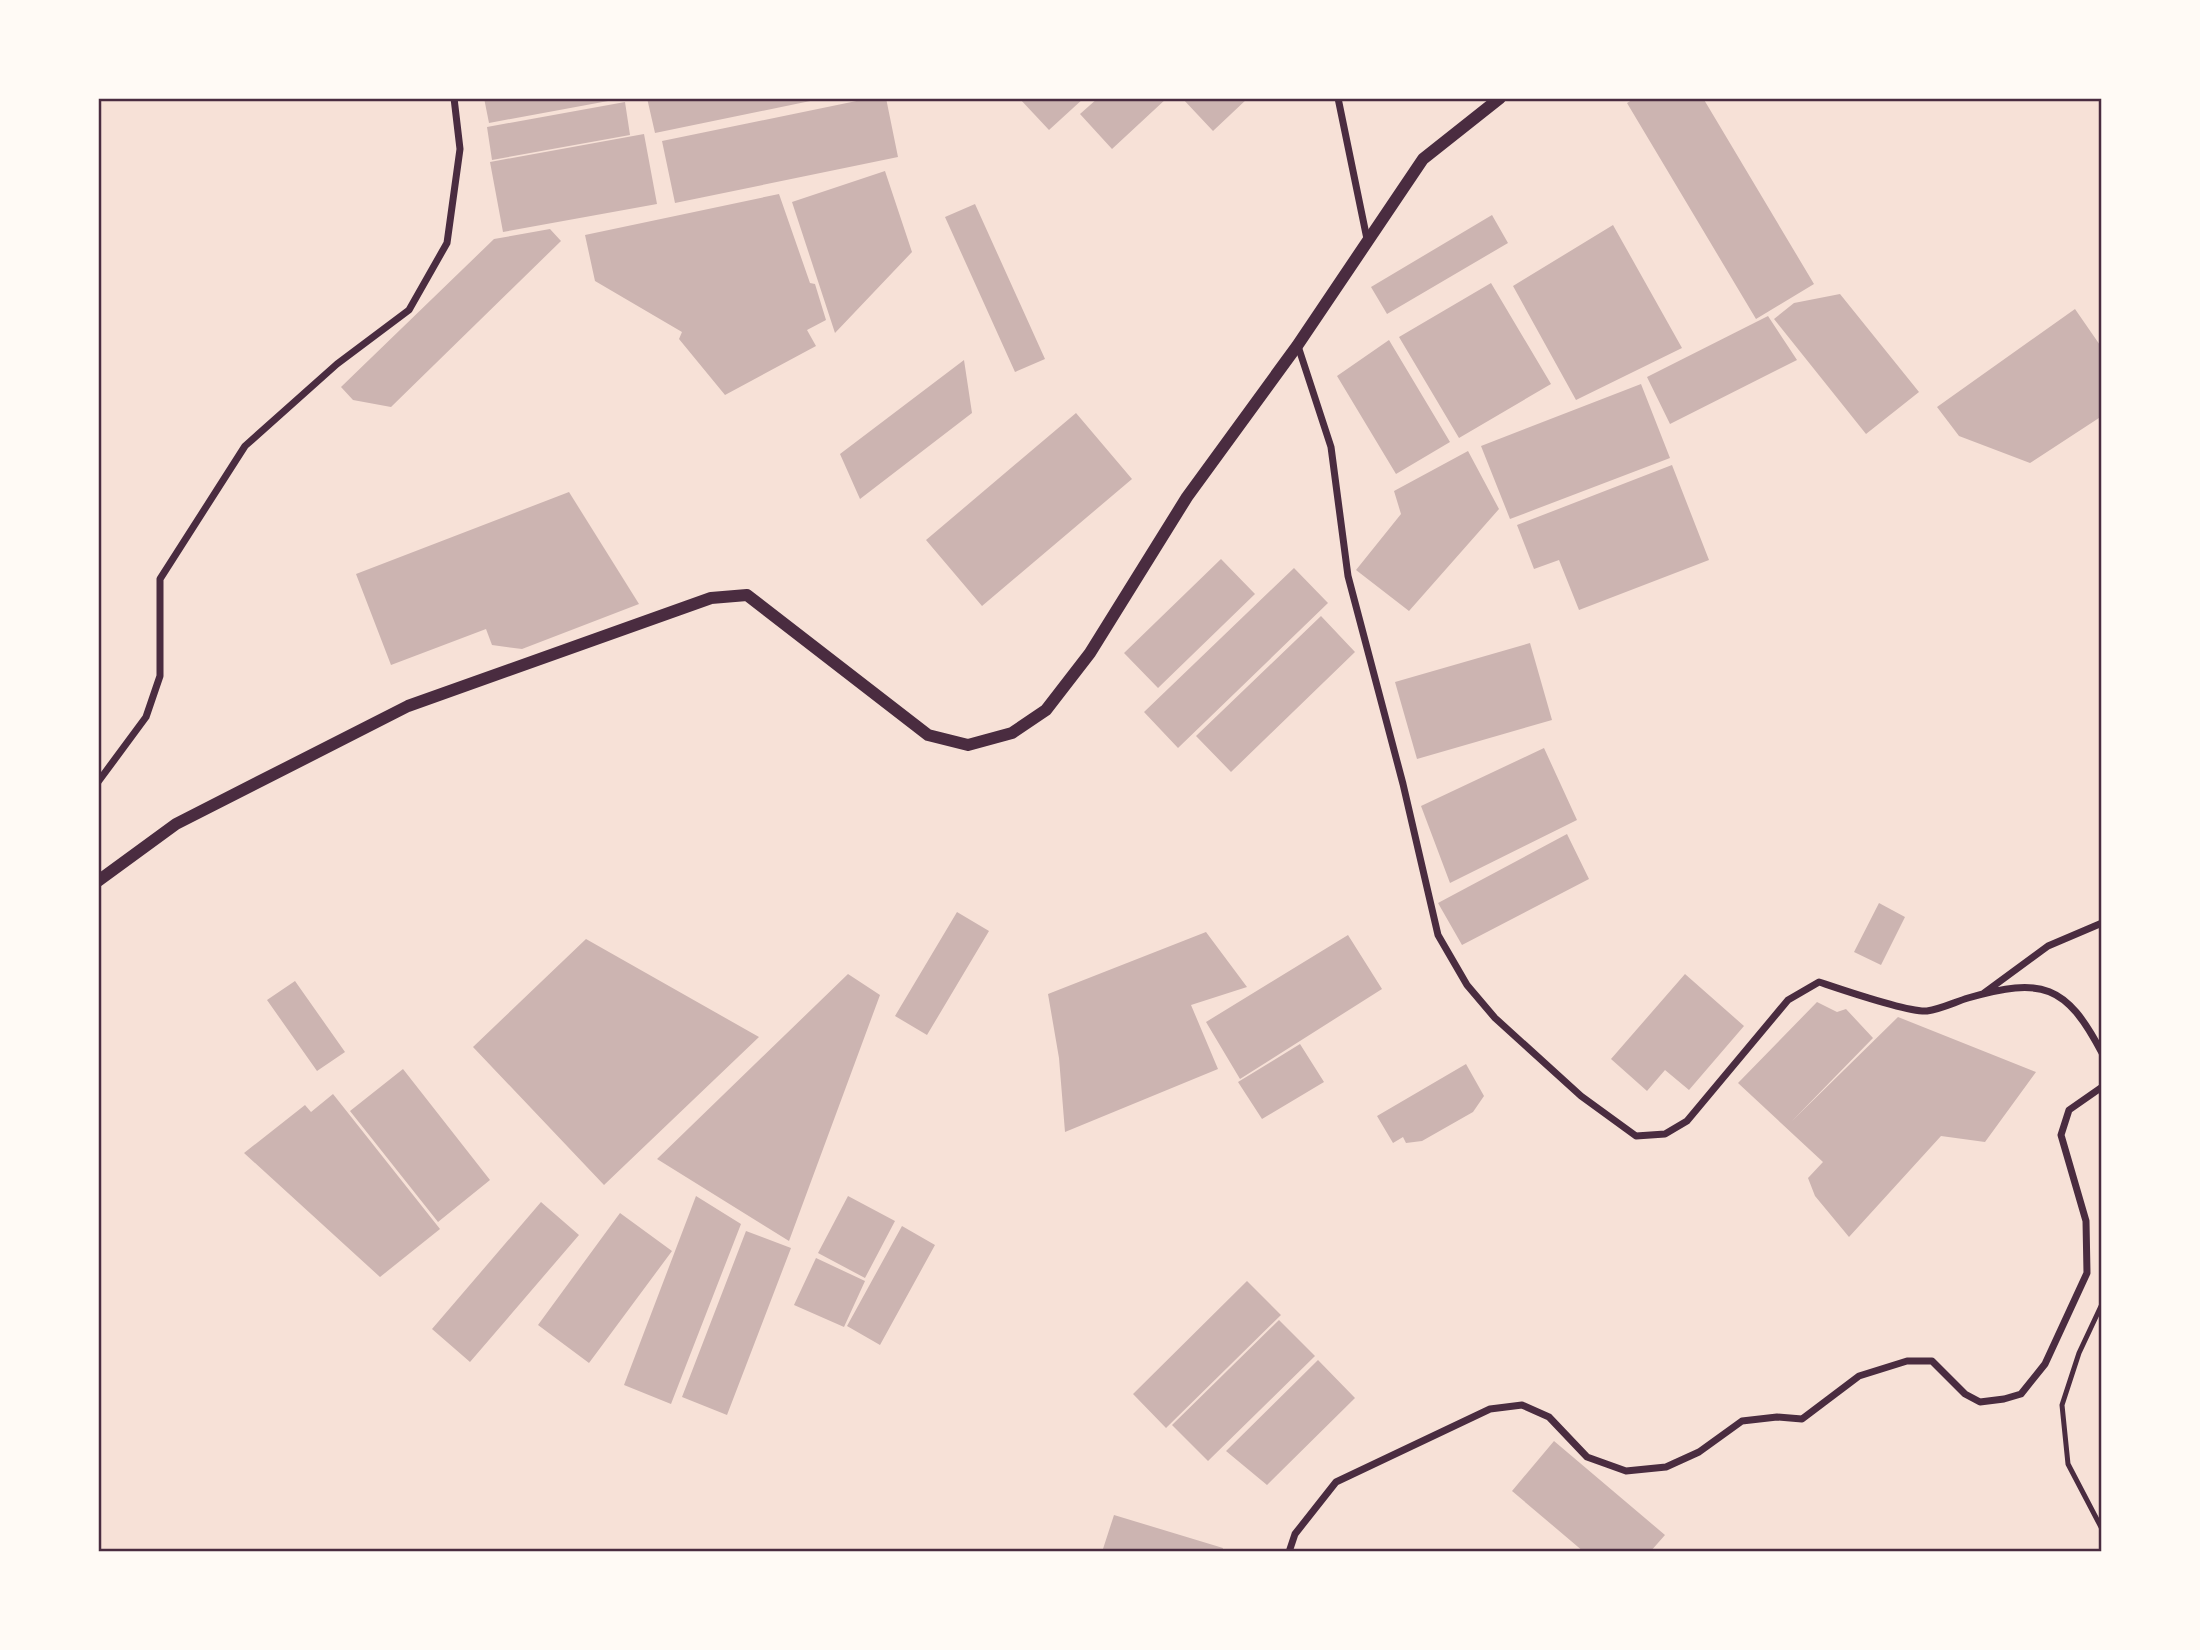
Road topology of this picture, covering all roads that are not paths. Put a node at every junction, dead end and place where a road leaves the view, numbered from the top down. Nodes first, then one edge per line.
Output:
1 (454, 98) edge
2 (1338, 98) edge
3 (1500, 98) edge
4 (1367, 239) junction
5 (1297, 346) junction
6 (98, 782) edge
7 (98, 881) edge
8 (2102, 923) edge
9 (1981, 995) junction
10 (2102, 1053) edge
11 (2102, 1087) edge
12 (2102, 1304) edge
13 (2102, 1529) edge
14 (1289, 1552) edge

1 - 6 street
2 - 4 street
3 - 4 street
4 - 5 street
5 - 7 street
5 - 9 street
8 - 9 street
9 - 10 street
11 - 14 street
12 - 13 lane

